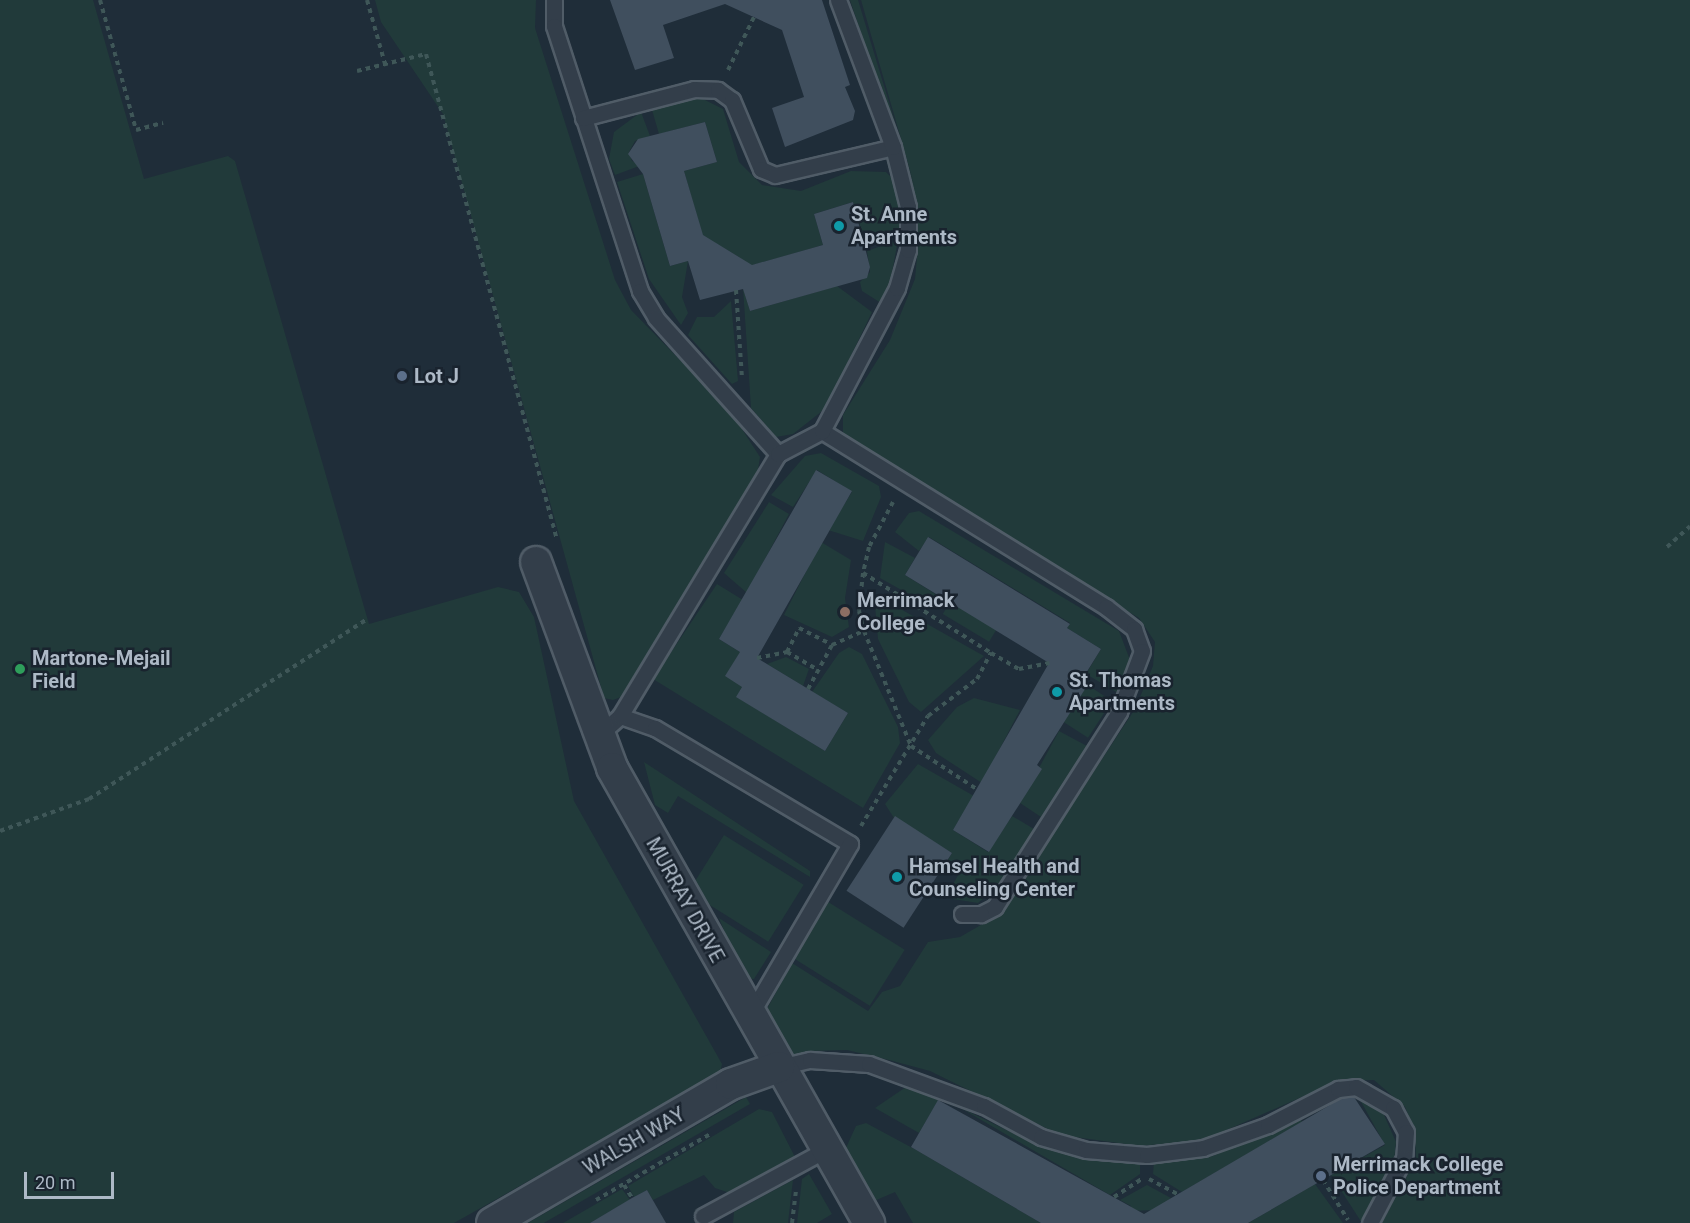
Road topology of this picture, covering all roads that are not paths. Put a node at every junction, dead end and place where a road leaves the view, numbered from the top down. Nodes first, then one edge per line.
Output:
1 (554, 0) edge
2 (838, 0) edge
3 (583, 118) junction
4 (893, 147) junction
5 (822, 431) junction
6 (778, 454) junction
7 (547, 553) road end
8 (609, 726) junction
9 (962, 914) dead end
10 (750, 1015) junction
11 (779, 1067) junction
12 (825, 1150) junction
13 (703, 1216) dead end
14 (492, 1223) edge
15 (869, 1223) edge
16 (1370, 1223) edge

1 - 3 lane
2 - 4 lane
3 - 4 lane
3 - 6 lane
4 - 5 lane
5 - 6 lane
5 - 9 lane
6 - 8 lane
7 - 8 street, MURRAY DRIVE
8 - 10 street, MURRAY DRIVE
8 - 10 lane
10 - 11 street, MURRAY DRIVE
11 - 12 street, MURRAY DRIVE
11 - 14 street, WALSH WAY
11 - 16 lane
12 - 13 lane
12 - 15 street, MURRAY DRIVE

